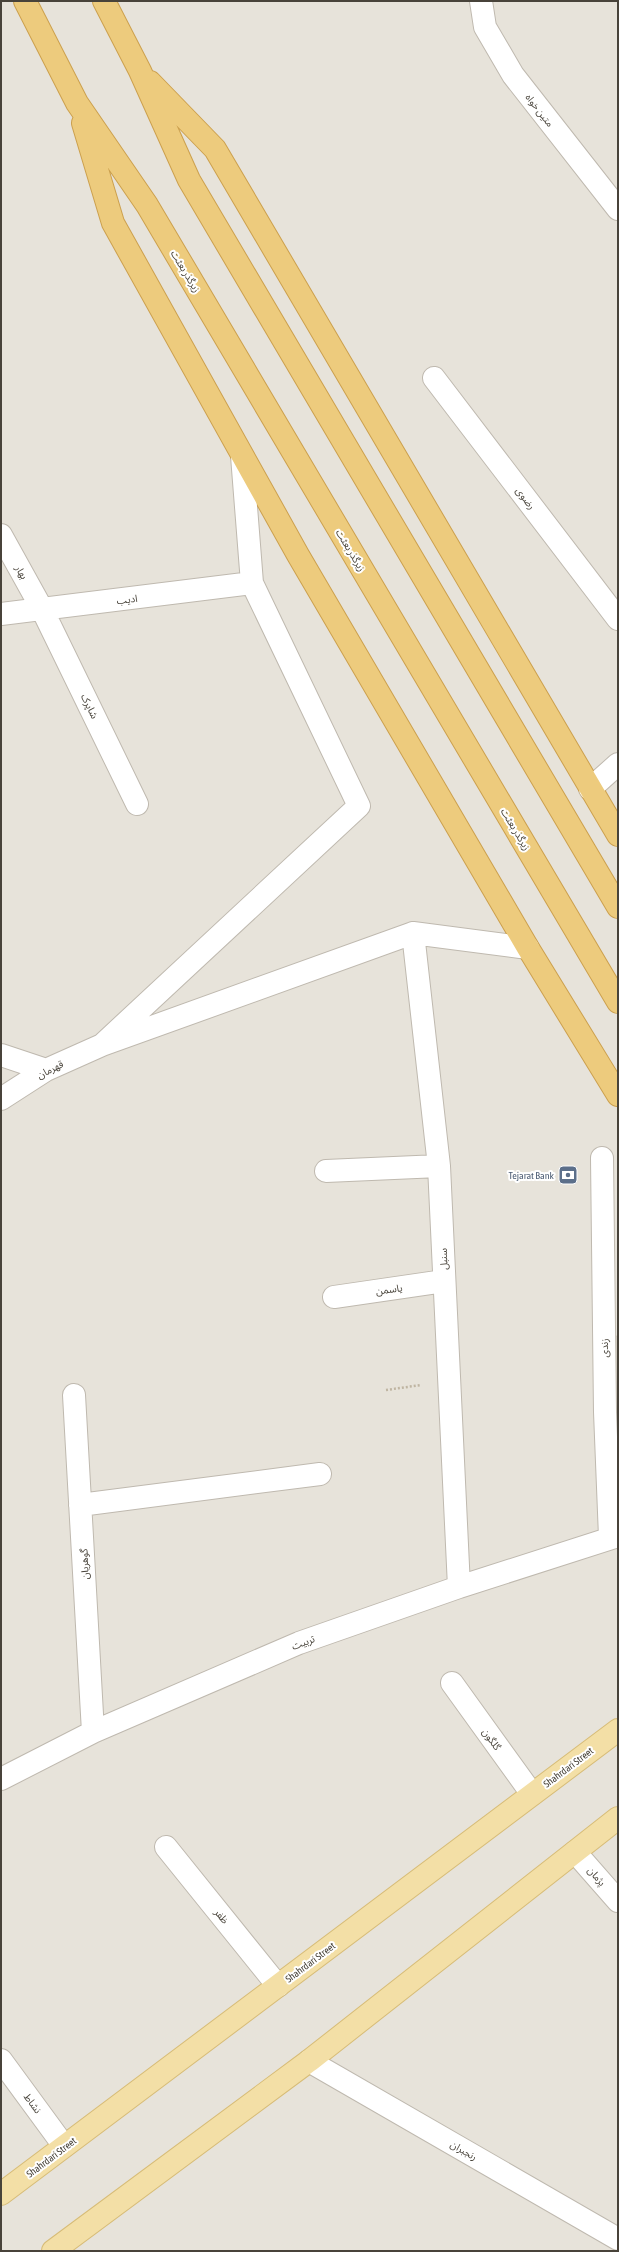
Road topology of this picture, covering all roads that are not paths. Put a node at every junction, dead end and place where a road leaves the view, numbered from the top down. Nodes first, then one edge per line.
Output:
1 (25, 1) edge
2 (104, 1) edge
3 (481, 1) edge
4 (140, 71) junction
5 (77, 103) junction
6 (618, 209) edge
7 (434, 378) dead end
8 (242, 456) junction
9 (1, 535) edge
10 (252, 583) junction
11 (42, 609) junction
12 (1, 614) edge
13 (618, 619) edge
14 (618, 764) edge
15 (590, 789) junction
16 (137, 804) dead end
17 (618, 835) edge
18 (618, 907) edge
19 (413, 933) junction
20 (528, 948) junction
21 (618, 1002) edge
22 (102, 1046) junction
23 (1, 1055) edge
24 (46, 1070) junction
25 (618, 1095) edge
26 (1, 1099) edge
27 (602, 1158) dead end
28 (439, 1166) junction
29 (326, 1172) dead end
30 (444, 1281) junction
31 (334, 1297) dead end
32 (74, 1395) dead end
33 (320, 1474) dead end
34 (80, 1506) junction
35 (614, 1537) edge
36 (459, 1586) junction
37 (452, 1683) dead end
38 (618, 1730) edge
39 (94, 1732) junction
40 (1, 1779) edge
41 (532, 1794) junction
42 (618, 1818) edge
43 (166, 1847) dead end
44 (575, 1852) junction
45 (618, 1901) edge
46 (278, 1986) junction
47 (1, 2060) edge
48 (309, 2061) junction
49 (64, 2146) junction
50 (1, 2194) edge
51 (618, 2239) edge
52 (53, 2251) edge

1 - 5 highway
2 - 4 highway
3 - 6 street, متین خواه
4 - 15 highway
4 - 18 highway
5 - 8 highway
5 - 21 highway, زیرگذر بعثت
7 - 13 street, رضوی
8 - 10 street
8 - 20 highway
9 - 11 street, بهار
10 - 11 street, ادیب
10 - 22 street
11 - 12 street, ادیب
11 - 16 street, شاپرک
14 - 15 street
15 - 17 highway
19 - 20 street
19 - 22 street, قهرمان
19 - 28 street, سنبل
20 - 25 highway
22 - 24 street, قهرمان
23 - 24 street
24 - 26 street, قهرمان
27 - 35 street, زندی
28 - 29 street
28 - 30 street, سنبل
30 - 31 street, یاسمن
30 - 36 street, سنبل
32 - 34 street, گوهریان
33 - 34 street
34 - 39 street, گوهریان
35 - 36 street, تربیت
36 - 39 street, تربیت
37 - 41 street, گلگون
38 - 41 main road, Shahrdari Street
39 - 40 street, تربیت
41 - 46 main road, Shahrdari Street
42 - 44 main road
43 - 46 street, ظفر
44 - 45 street, پژمان
44 - 48 main road
46 - 49 main road, Shahrdari Street
47 - 49 street, نشاط
48 - 51 street, رنجبران
48 - 52 main road
49 - 50 main road, Shahrdari Street

